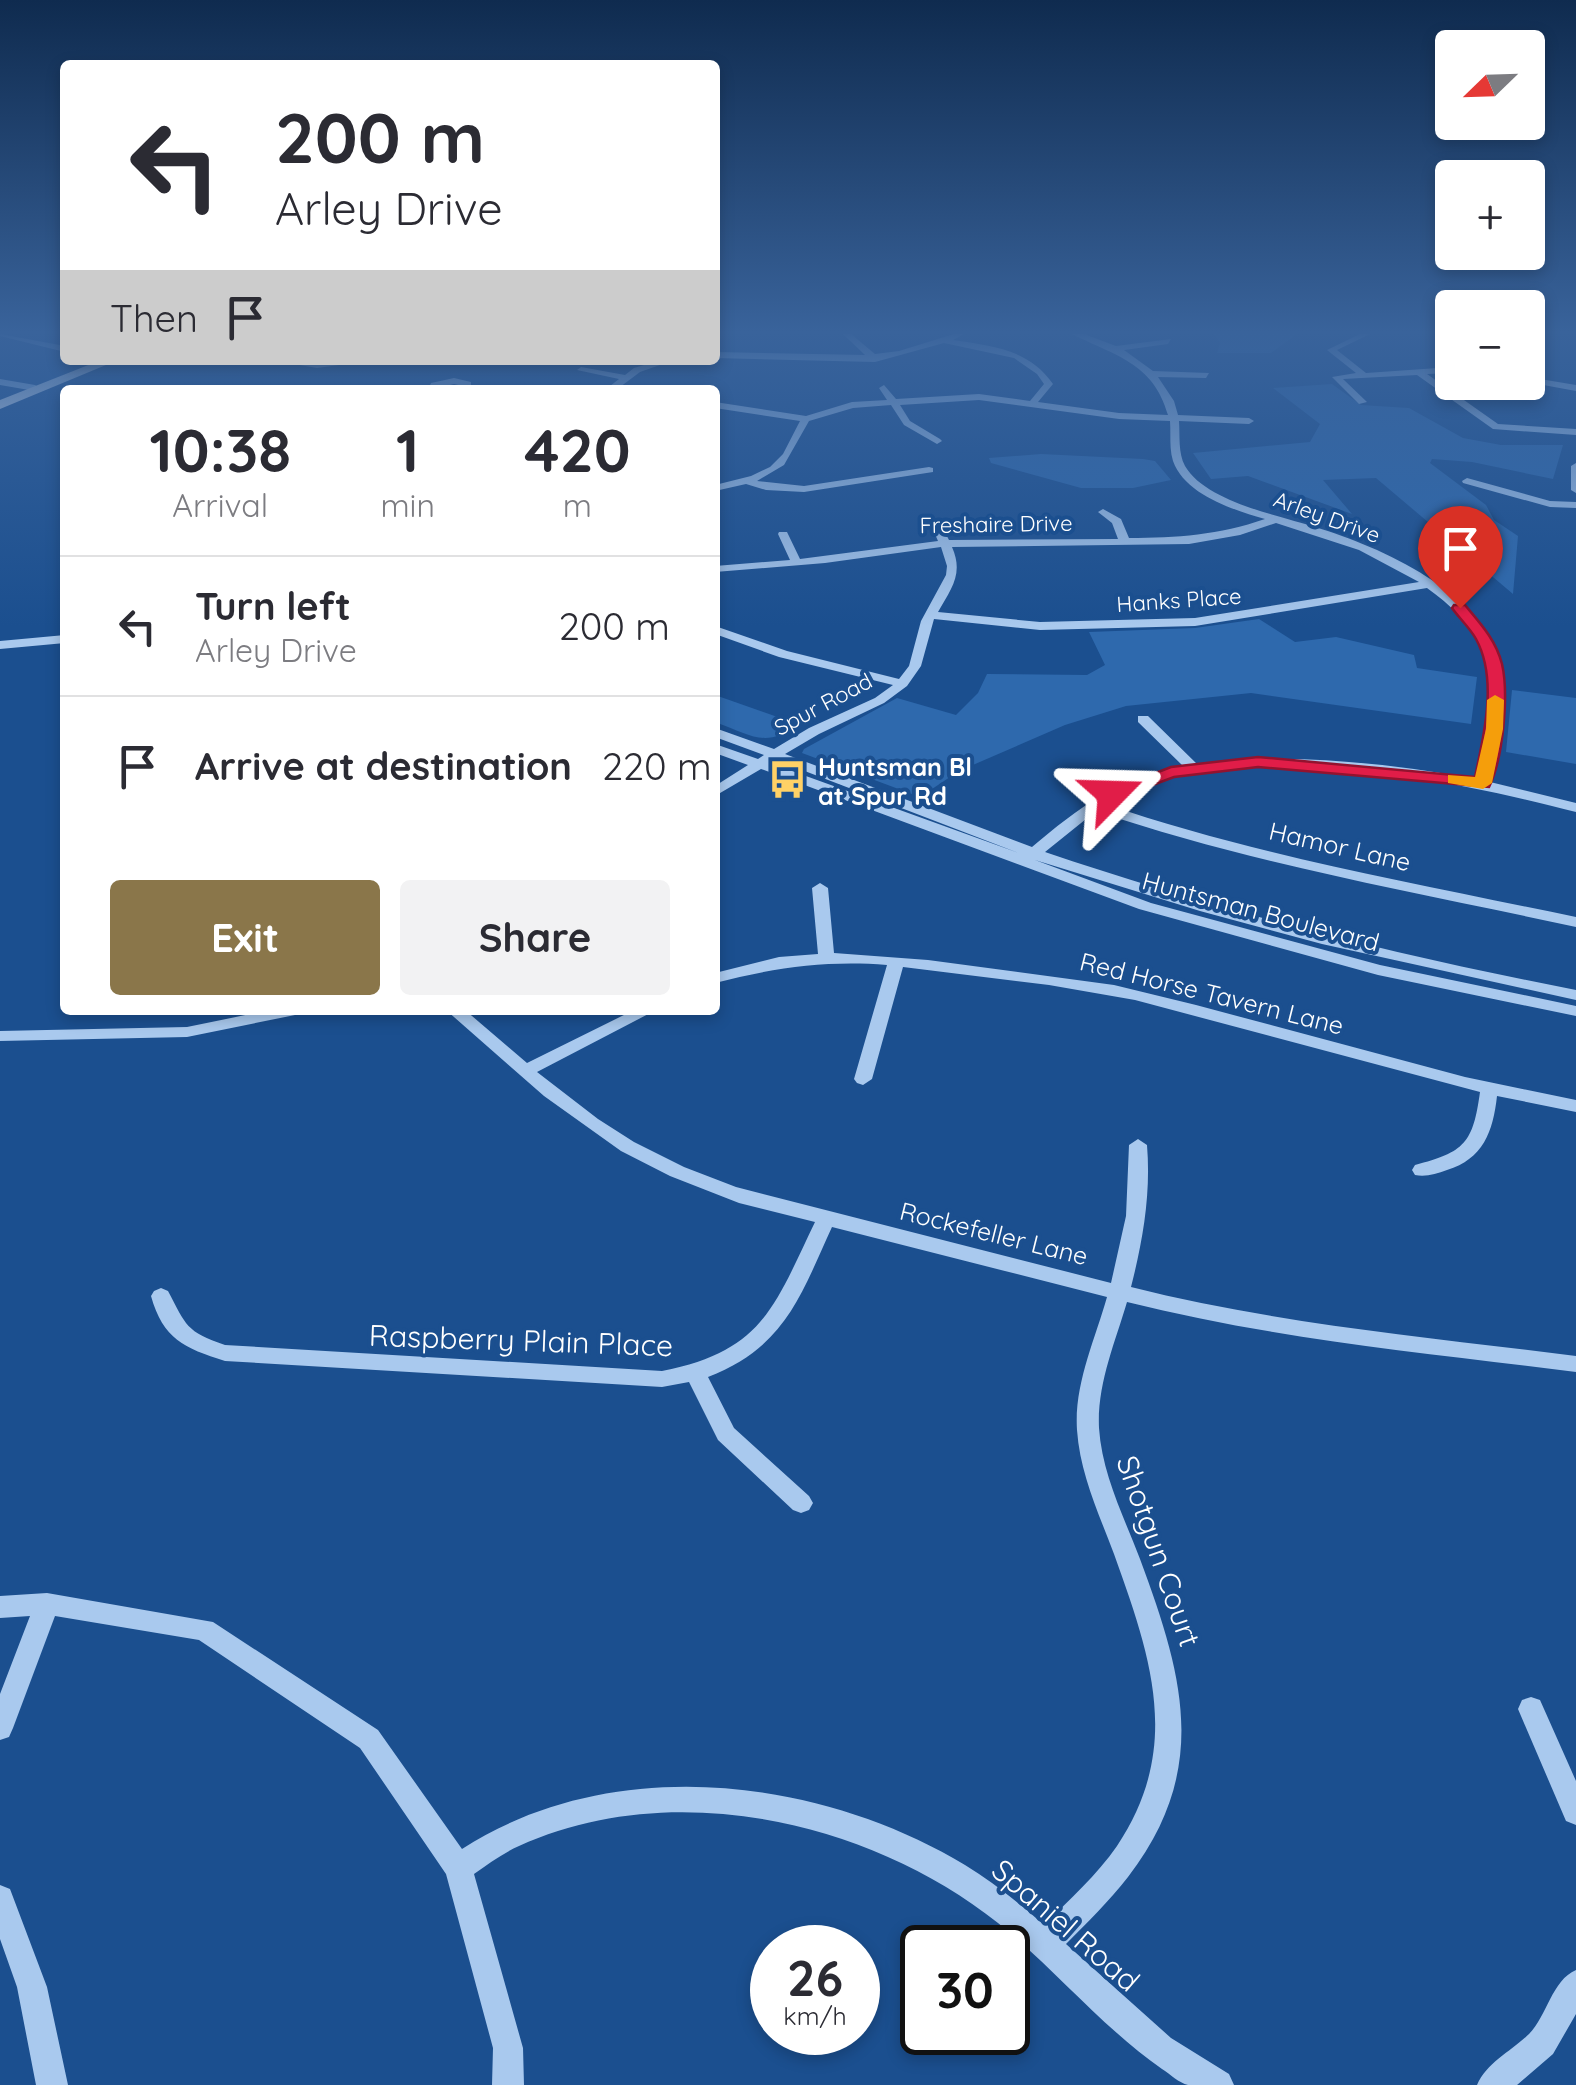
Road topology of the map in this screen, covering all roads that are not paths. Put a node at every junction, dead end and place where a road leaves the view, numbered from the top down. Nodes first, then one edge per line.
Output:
1 (799, 431) edge
2 (921, 431) edge
3 (1174, 431) edge
4 (937, 441) dead end
5 (1576, 466) edge
6 (929, 470) dead end
7 (746, 481) junction
8 (1467, 481) dead end
9 (720, 487) edge
10 (1576, 490) edge
11 (1512, 502) dead end
12 (1550, 504) junction
13 (1576, 505) edge
14 (1103, 512) dead end
15 (1276, 519) junction
16 (936, 525) dead end
17 (784, 534) dead end
18 (946, 543) junction
19 (1125, 543) junction
20 (797, 562) junction
21 (720, 569) edge
22 (1428, 584) junction
23 (930, 615) junction
24 (720, 632) edge
25 (60, 639) edge
26 (0, 645) edge
27 (60, 648) edge
28 (0, 654) edge
29 (901, 683) junction
30 (1142, 719) dead end
31 (720, 734) edge
32 (720, 750) edge
33 (776, 754) junction
34 (760, 764) junction
35 (1193, 768) junction
36 (1483, 783) junction
37 (720, 789) edge
38 (1096, 806) junction
39 (1576, 808) edge
40 (1028, 858) junction
41 (820, 888) dead end
42 (1576, 922) edge
43 (826, 955) junction
44 (896, 961) junction
45 (720, 977) edge
46 (1576, 995) edge
47 (1576, 1011) edge
48 (270, 1015) edge
49 (460, 1015) edge
50 (637, 1015) edge
51 (0, 1036) edge
52 (526, 1070) junction
53 (864, 1080) dead end
54 (1489, 1088) junction
55 (1576, 1106) edge
56 (1138, 1144) dead end
57 (1422, 1170) dead end
58 (826, 1219) junction
59 (1119, 1293) junction
60 (162, 1296) dead end
61 (1576, 1364) edge
62 (696, 1375) junction
63 (802, 1503) dead end
64 (47, 1604) junction
65 (0, 1607) edge
66 (1530, 1710) dead end
67 (0, 1728) edge
68 (1576, 1812) edge
69 (458, 1868) junction
70 (0, 1900) edge
71 (1045, 1945) junction
72 (1576, 1985) edge
73 (52, 2085) edge
74 (508, 2085) edge
75 (1218, 2085) edge
76 (1493, 2085) edge

1 - 7 street
2 - 4 street
3 - 15 street, Arley Drive
5 - 10 street
6 - 7 street
7 - 9 street
8 - 12 street
11 - 12 street
12 - 13 street
14 - 19 street
15 - 19 street, Freshaire Drive
15 - 22 street, Arley Drive
16 - 18 street, Spur Road
17 - 20 street
18 - 19 street, Freshaire Drive
18 - 20 street, Freshaire Drive
18 - 23 street, Spur Road
20 - 21 street, Freshaire Drive
22 - 23 street, Hanks Place
22 - 36 street, Arley Drive
23 - 29 street, Spur Road
24 - 29 street
25 - 26 street
27 - 28 street
29 - 33 street, Spur Road
30 - 35 street
31 - 33 street, Huntsman Boulevard
32 - 34 street, Huntsman Boulevard
33 - 34 street, Spur Road
33 - 40 street, Huntsman Boulevard
34 - 37 street, Spur Road
34 - 40 street, Huntsman Boulevard
35 - 36 street
35 - 38 street
36 - 39 street
38 - 40 street
38 - 42 street, Hamor Lane
40 - 46 street, Huntsman Boulevard
40 - 47 street, Huntsman Boulevard
41 - 43 street
43 - 44 street, Red Horse Tavern Lane
43 - 45 street, Red Horse Tavern Lane
44 - 53 street
44 - 54 street, Red Horse Tavern Lane
48 - 51 street
49 - 52 street, Rockefeller Lane
50 - 52 street
52 - 58 street, Rockefeller Lane
54 - 55 street, Red Horse Tavern Lane
54 - 57 street
56 - 59 street, Shotgun Court
58 - 59 street, Rockefeller Lane
58 - 62 street, Raspberry Plain Place
59 - 61 street, Rockefeller Lane
59 - 71 street, Shotgun Court
60 - 62 street, Raspberry Plain Place
62 - 63 street
64 - 65 street
64 - 67 street
64 - 69 street
66 - 68 street
69 - 71 street, Spaniel Road
69 - 74 street
70 - 73 street
71 - 75 street, Spaniel Road
72 - 76 street

